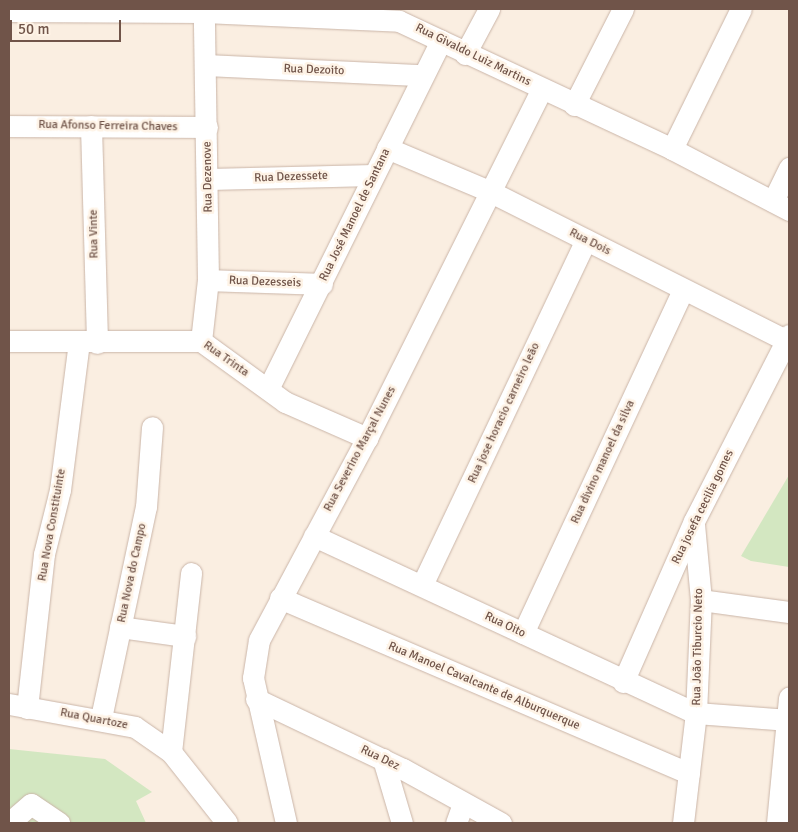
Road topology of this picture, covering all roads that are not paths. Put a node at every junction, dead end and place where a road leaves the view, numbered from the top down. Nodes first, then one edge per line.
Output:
1 (489, 9) edge
2 (623, 9) edge
3 (741, 9) edge
4 (9, 11) edge
5 (204, 12) junction
6 (414, 18) edge
7 (441, 41) junction
8 (465, 54) junction
9 (206, 66) junction
10 (422, 75) junction
11 (542, 89) junction
12 (574, 105) junction
13 (9, 126) edge
14 (92, 126) junction
15 (207, 127) junction
16 (387, 148) junction
17 (672, 149) junction
18 (789, 168) edge
19 (373, 175) junction
20 (209, 179) junction
21 (489, 191) junction
22 (781, 206) edge
23 (586, 240) junction
24 (208, 280) junction
25 (322, 284) junction
26 (683, 290) junction
27 (788, 339) edge
28 (9, 341) edge
29 (201, 341) junction
30 (88, 342) junction
31 (268, 389) junction
32 (152, 427) dead end
33 (368, 438) junction
34 (694, 521) junction
35 (314, 536) junction
36 (191, 573) dead end
37 (422, 585) junction
38 (280, 598) junction
39 (701, 600) junction
40 (789, 612) edge
41 (120, 627) junction
42 (523, 633) junction
43 (185, 636) junction
44 (623, 682) junction
45 (789, 698) edge
46 (256, 699) junction
47 (18, 706) edge
48 (696, 713) junction
49 (102, 718) junction
50 (789, 720) edge
51 (171, 752) junction
52 (383, 759) junction
53 (689, 773) junction
54 (460, 814) edge
55 (217, 820) edge
56 (9, 823) edge
57 (59, 823) edge
58 (286, 823) edge
59 (402, 823) edge
60 (501, 823) edge
61 (682, 823) edge
62 (777, 823) edge

1 - 8 street
2 - 12 street
3 - 17 street
4 - 5 street, Rua Givaldo Luiz Martins
5 - 6 street, Rua Givaldo Luiz Martins
5 - 9 street, Rua Dezenove
6 - 7 street, Rua Givaldo Luiz Martins
7 - 8 street, Rua Givaldo Luiz Martins
7 - 10 street, Rua José Manoel de Santana
8 - 11 street, Rua Givaldo Luiz Martins
9 - 10 street, Rua Dezoito
9 - 15 street, Rua Dezenove
10 - 16 street, Rua José Manoel de Santana
11 - 12 street, Rua Givaldo Luiz Martins
11 - 21 street, Rua Severino Marçal Nunes
12 - 17 street, Rua Givaldo Luiz Martins
13 - 14 street, Rua Afonso Ferreira Chaves
14 - 15 street, Rua Afonso Ferreira Chaves
14 - 30 street, Rua Vinte
15 - 20 street, Rua Dezenove
16 - 19 street, Rua José Manoel de Santana
16 - 21 street, Rua Dois
17 - 22 street, Rua Givaldo Luiz Martins
18 - 22 street
19 - 20 street, Rua Dezessete
19 - 25 street, Rua José Manoel de Santana
20 - 24 street, Rua Dezenove
21 - 23 street, Rua Dois
21 - 33 street, Rua Severino Marçal Nunes
23 - 26 street, Rua Dois
23 - 37 street, Rua jose horacio carneiro leão
24 - 25 street, Rua Dezesseis
24 - 29 street, Rua Dezenove
25 - 31 street, Rua José Manoel de Santana
26 - 27 street, Rua Dois
26 - 42 street, Rua divino manoel da silva
27 - 34 street, Rua josefa cecilia gomes
28 - 30 street, Rua Trinta
29 - 30 street, Rua Trinta
29 - 31 street, Rua Trinta
30 - 47 street, Rua Nova Constituinte
31 - 33 street, Rua Trinta
32 - 41 street, Rua Nova do Campo
33 - 35 street, Rua Severino Marçal Nunes
34 - 39 street, Rua João Tiburcio Neto
34 - 44 street, Rua josefa cecilia gomes
35 - 37 street, Rua Oito
35 - 38 street, Rua Severino Marçal Nunes
36 - 43 street
37 - 42 street, Rua Oito
38 - 46 street, Rua Severino Marçal Nunes
38 - 53 street, Rua Manoel Cavalcante de Alburquerque
39 - 40 street
39 - 48 street, Rua João Tiburcio Neto
41 - 43 street
41 - 49 street, Rua Nova do Campo
42 - 44 street, Rua Oito
43 - 51 street
44 - 48 street, Rua Oito
45 - 50 street
46 - 52 street, Rua Dez
46 - 58 street, Rua Severino Marçal Nunes
47 - 49 street, Rua Quartoze
48 - 50 street, Rua Oito
48 - 53 street, Rua João Tiburcio Neto
49 - 51 street, Rua Quartoze
50 - 62 street
51 - 55 street, Rua Quartoze
52 - 54 street, Rua Dez
52 - 59 street
53 - 61 street, Rua João Tiburcio Neto
54 - 60 street, Rua Dez
56 - 57 street

